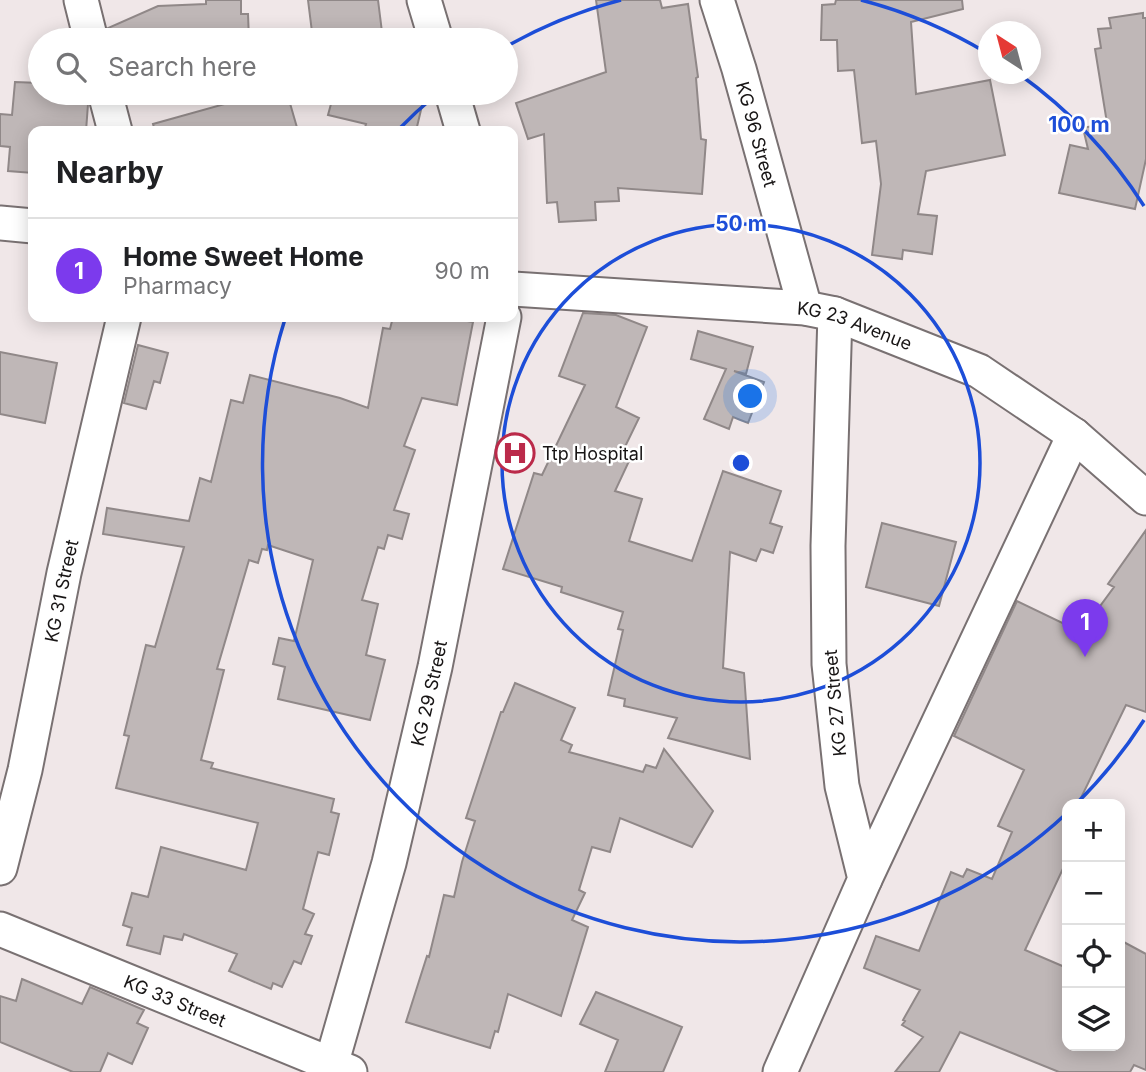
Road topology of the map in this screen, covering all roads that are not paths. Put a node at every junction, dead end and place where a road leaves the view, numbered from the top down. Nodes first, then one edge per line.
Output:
1 (81, 0) edge
2 (424, 0) edge
3 (717, 0) edge
4 (88, 28) edge
5 (432, 28) edge
6 (108, 105) edge
7 (455, 105) edge
8 (114, 126) edge
9 (462, 126) edge
10 (0, 223) edge
11 (28, 226) edge
12 (518, 289) edge
13 (820, 311) junction
14 (123, 322) edge
15 (503, 322) edge
16 (1074, 435) junction
17 (1146, 498) edge
18 (0, 868) edge
19 (865, 879) junction
20 (0, 929) edge
21 (337, 1070) edge
22 (780, 1072) edge

1 - 4 street
2 - 5 street
3 - 13 street, KG 96 Street
6 - 8 street
7 - 9 street
10 - 11 street
12 - 13 street, KG 23 Avenue
13 - 16 street, KG 23 Avenue
13 - 19 street, KG 27 Street
14 - 18 street, KG 31 Street
15 - 21 street, KG 29 Street
16 - 17 street, KG 23 Avenue
16 - 19 street
19 - 22 street
20 - 21 street, KG 33 Street

